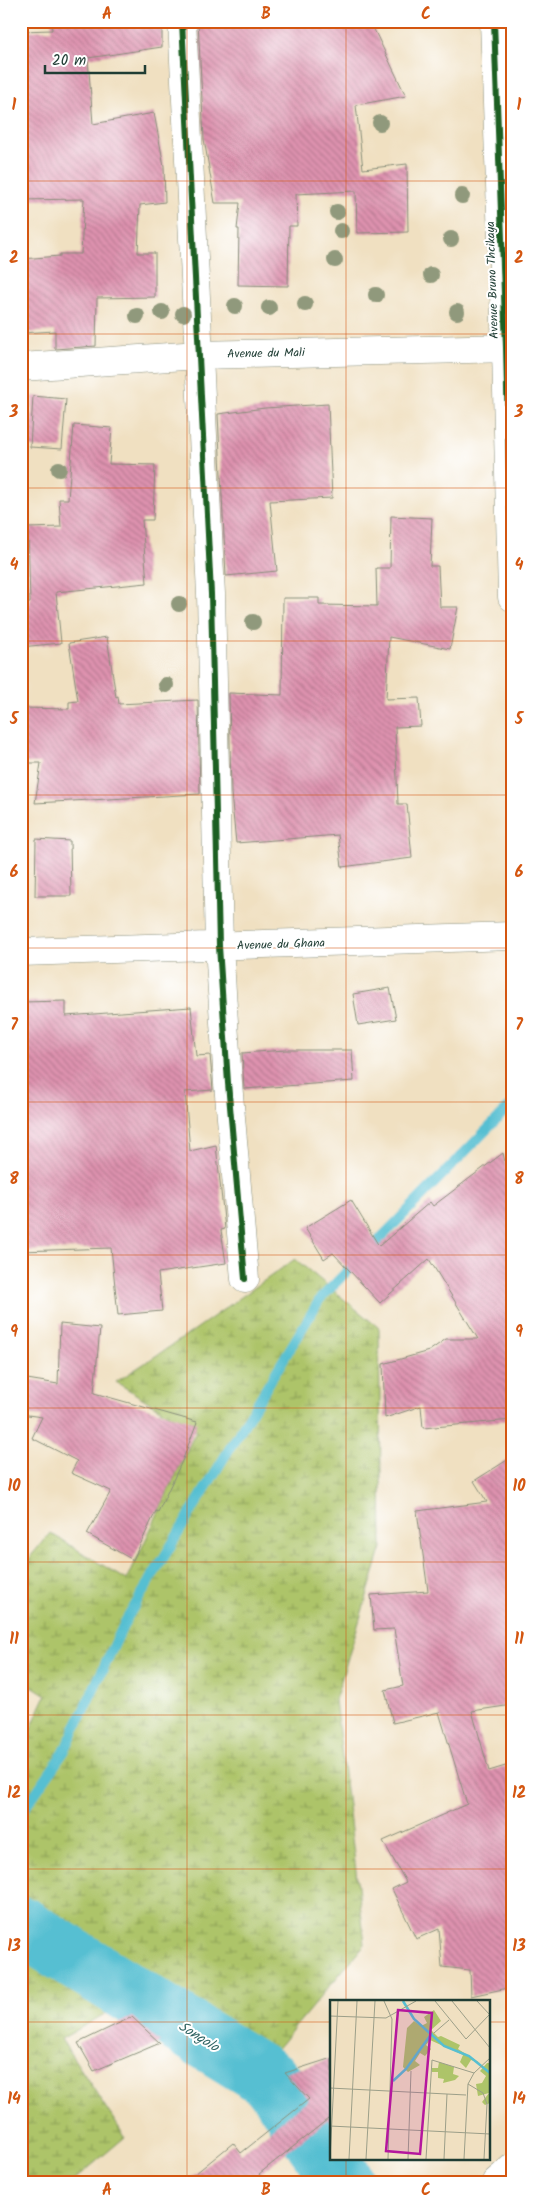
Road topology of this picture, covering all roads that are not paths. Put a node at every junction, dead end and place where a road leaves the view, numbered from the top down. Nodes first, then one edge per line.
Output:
1 (182, 21) edge
2 (494, 21) edge
3 (509, 348) edge
4 (199, 355) junction
5 (21, 367) edge
6 (512, 597) edge
7 (512, 936) edge
8 (219, 946) junction
9 (21, 952) edge
10 (245, 1279) dead end
11 (512, 2168) edge
12 (496, 2182) edge

1 - 4 street
2 - 3 street, Avenue Bruno Thcikaya
3 - 4 street, Avenue du Mali
3 - 6 street, Avenue Bruno Thcikaya
4 - 5 street, Avenue du Mali
4 - 8 street
7 - 8 street, Avenue du Ghana
8 - 9 street, Avenue du Ghana
8 - 10 street
11 - 12 street

